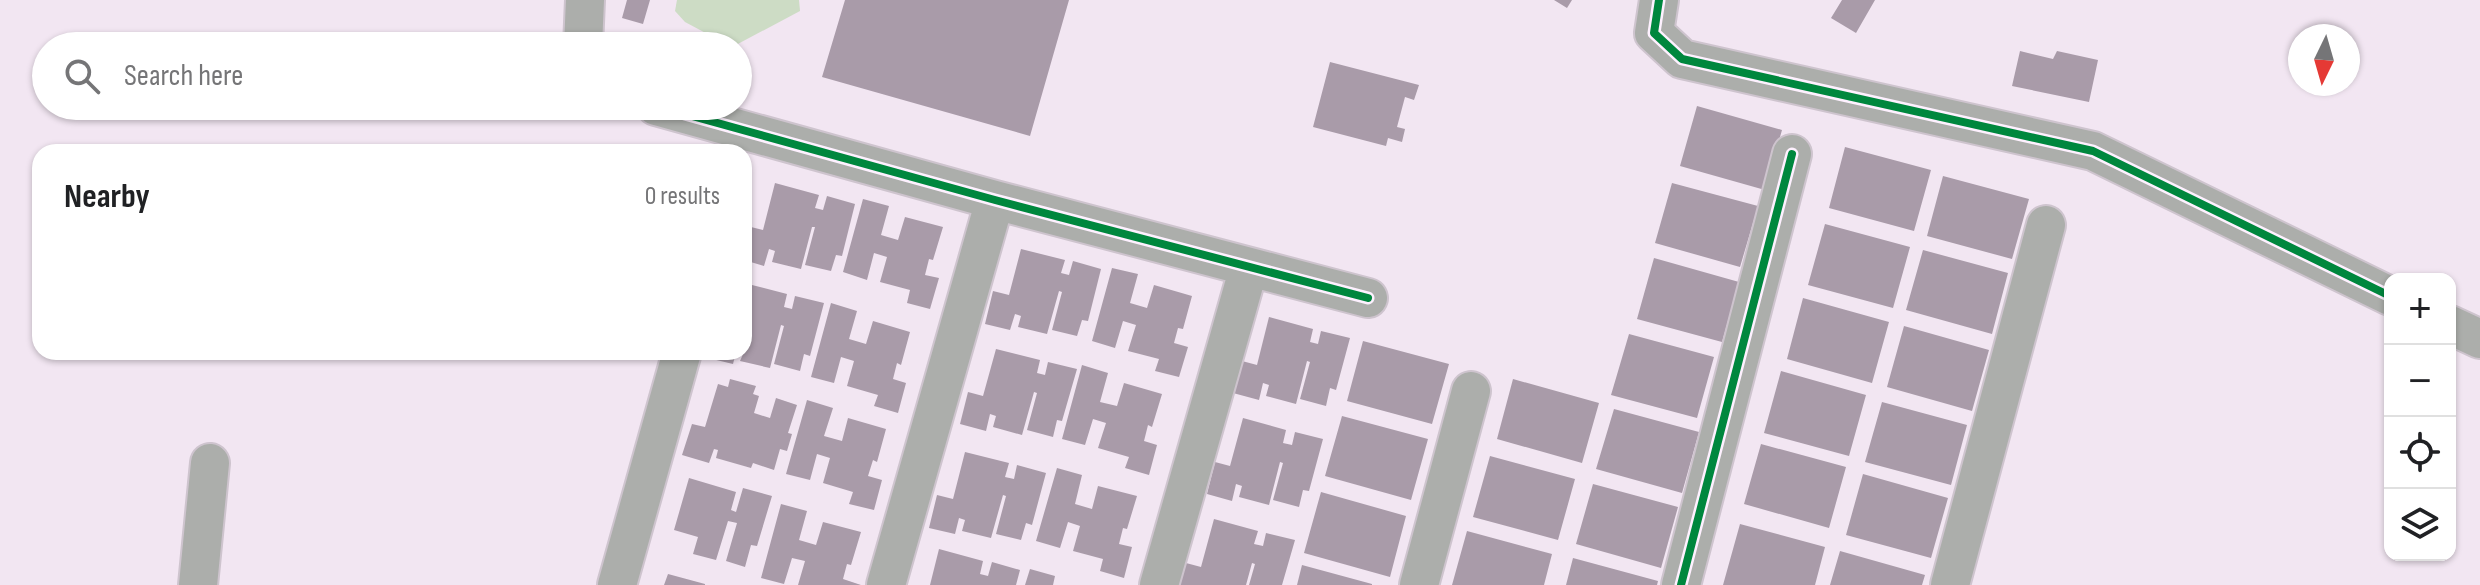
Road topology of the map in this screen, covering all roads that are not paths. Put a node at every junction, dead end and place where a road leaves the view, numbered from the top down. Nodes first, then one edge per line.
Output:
1 (585, 0) edge
2 (1659, 0) edge
3 (584, 32) edge
4 (690, 120) edge
5 (741, 141) edge
6 (1792, 154) dead end
7 (995, 200) junction
8 (2046, 225) dead end
9 (1249, 267) junction
10 (2384, 293) edge
11 (1368, 298) dead end
12 (2456, 328) edge
13 (2480, 339) edge
14 (680, 360) edge
15 (1471, 391) dead end
16 (210, 463) dead end
17 (198, 585) edge
18 (617, 585) edge
19 (886, 585) edge
20 (1159, 585) edge
21 (1419, 585) edge
22 (1681, 585) edge
23 (1950, 585) edge

1 - 3 street
2 - 10 street
4 - 5 street
5 - 7 street
6 - 22 street
7 - 9 street
7 - 19 street
8 - 23 street
9 - 11 street
9 - 20 street
12 - 13 street
14 - 18 street
15 - 21 street
16 - 17 street

